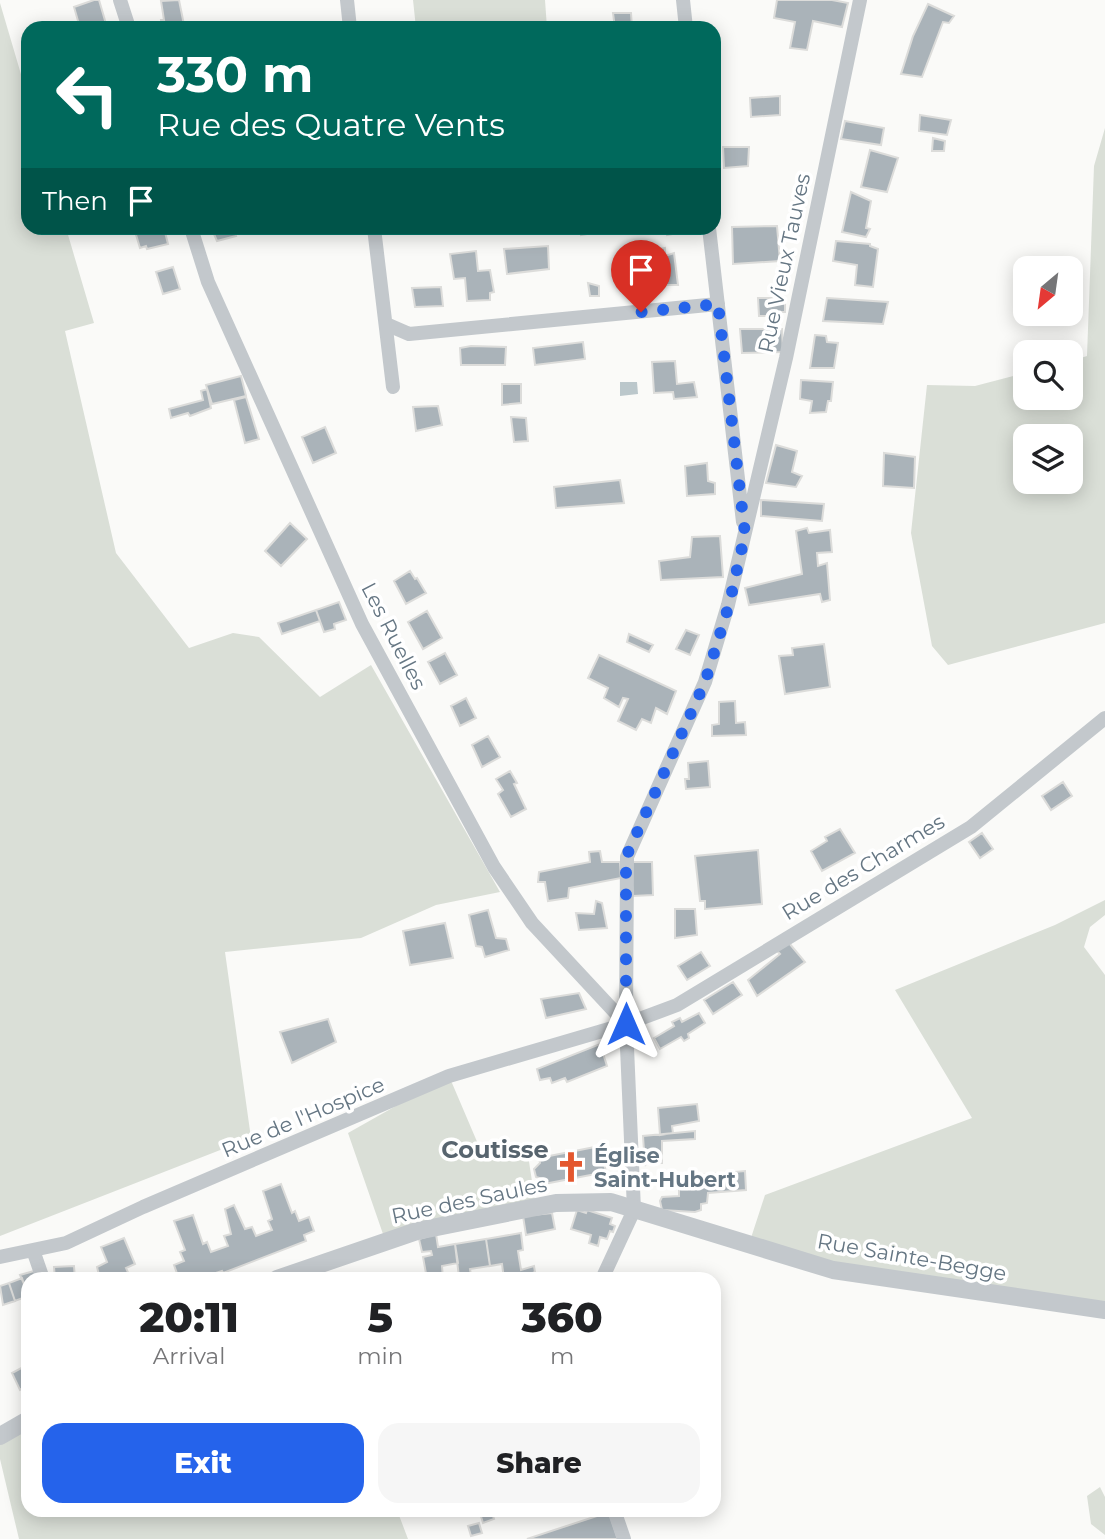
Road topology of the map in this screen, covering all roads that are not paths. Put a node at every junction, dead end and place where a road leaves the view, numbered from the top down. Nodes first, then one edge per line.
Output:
1 (120, 0) edge
2 (347, 0) edge
3 (683, 0) edge
4 (860, 0) edge
5 (127, 21) edge
6 (349, 21) edge
7 (685, 21) edge
8 (193, 235) edge
9 (375, 235) edge
10 (710, 235) edge
11 (718, 304) junction
12 (386, 324) junction
13 (393, 387) dead end
14 (745, 534) junction
15 (1105, 718) edge
16 (626, 1024) junction
17 (634, 1210) junction
18 (33, 1250) junction
19 (0, 1257) edge
20 (41, 1272) edge
21 (297, 1272) edge
22 (605, 1272) edge
23 (1105, 1310) edge
24 (21, 1424) edge
25 (0, 1436) edge
26 (616, 1517) edge
27 (624, 1539) edge

1 - 5 street
2 - 6 street
3 - 7 street
4 - 14 street, Rue Vieux Tauves
8 - 16 street, Les Ruelles
9 - 12 street
10 - 11 street, Rue Vieux Tauves
11 - 12 street
11 - 14 street, Rue Vieux Tauves
12 - 13 street
14 - 16 street, Rue Vieux Tauves
15 - 16 street, Rue des Charmes
16 - 17 street, Rue Vieux Tauves
16 - 18 street, Rue de l'Hospice
17 - 21 street, Rue des Saules
17 - 22 street
17 - 23 street, Rue Sainte-Begge
18 - 19 street, Rue de l'Hospice
18 - 20 street
24 - 25 street
26 - 27 street

